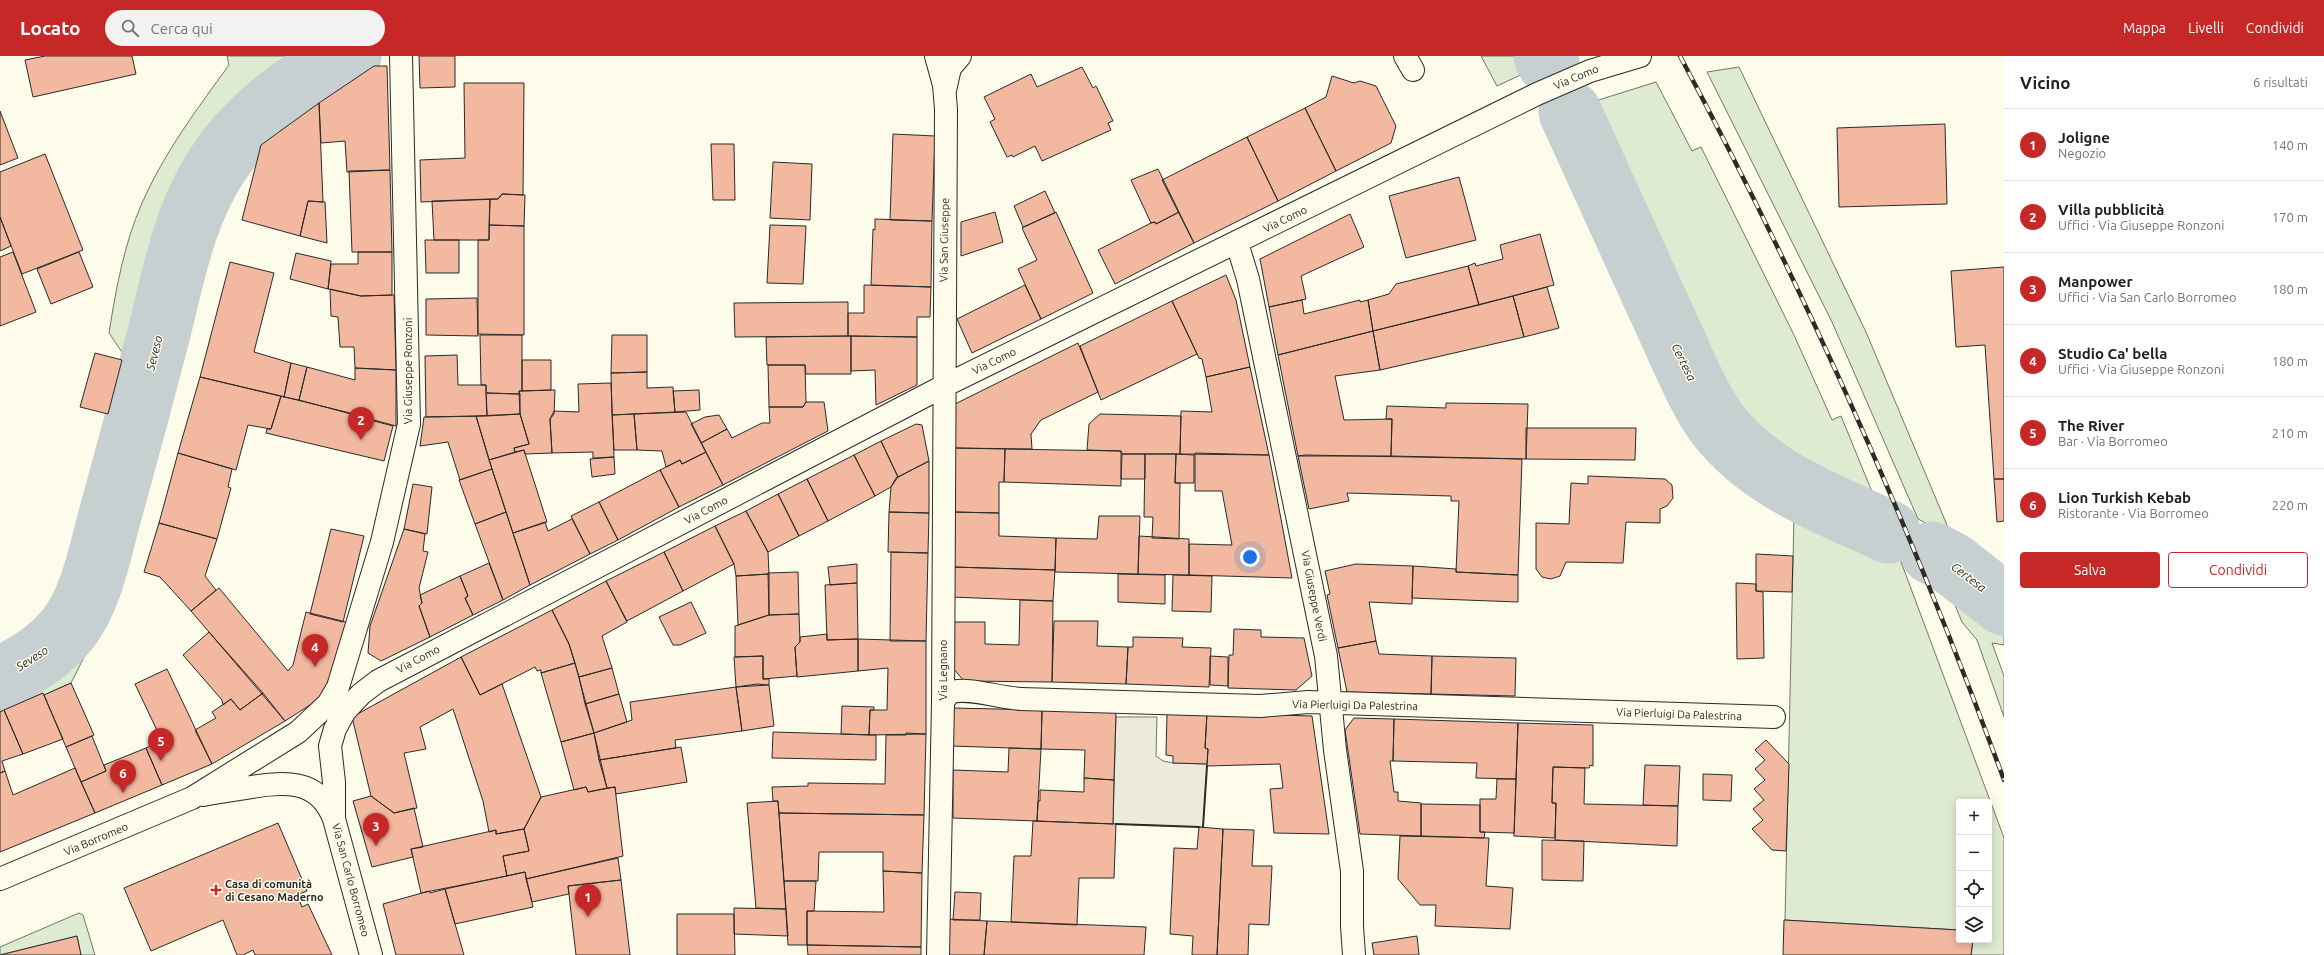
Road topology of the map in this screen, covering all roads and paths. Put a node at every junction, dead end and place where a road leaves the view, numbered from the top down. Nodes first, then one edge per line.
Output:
1 (936, 56) edge
2 (960, 56) edge
3 (1640, 56) edge
4 (401, 57) edge
5 (946, 95) junction
6 (1237, 243) junction
7 (944, 386) junction
8 (342, 678) joint
9 (360, 694) joint
10 (943, 702) junction
11 (1332, 703) junction
12 (1774, 717) dead end
13 (192, 798) junction
14 (334, 819) junction
15 (0, 879) edge
16 (371, 955) edge
17 (938, 955) edge
18 (1354, 955) edge

1 - 5 street, Via San Giuseppe
2 - 5 street, Via San Giuseppe
3 - 6 street, Via Como
4 - 8 street, Via Giuseppe Ronzoni
5 - 7 street, Via San Giuseppe
6 - 7 street, Via Como
6 - 11 street, Via Giuseppe Verdi
7 - 9 street, Via Como
7 - 10 street, Via Legnano
8 - 13 street, Via Borromeo
9 - 14 street, Via San Carlo Borromeo
10 - 11 street, Via Pierluigi Da Palestrina
10 - 17 street, Via Legnano
11 - 12 street, Via Pierluigi Da Palestrina
11 - 18 street, Via Giuseppe Verdi
13 - 14 street, Via Borromeo
13 - 15 street, Via Borromeo
14 - 16 street, Via San Carlo Borromeo

